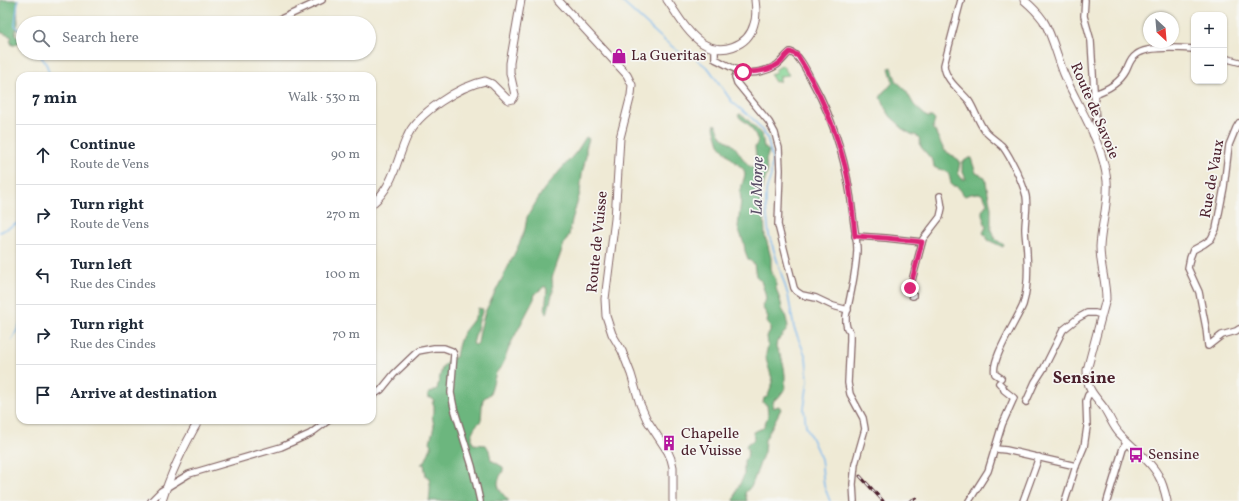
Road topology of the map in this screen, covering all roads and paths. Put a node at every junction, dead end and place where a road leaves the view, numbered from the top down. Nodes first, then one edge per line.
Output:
1 (322, 0) edge
2 (521, 0) edge
3 (558, 0) edge
4 (667, 0) edge
5 (755, 0) edge
6 (961, 0) edge
7 (1024, 0) edge
8 (1085, 0) edge
9 (287, 16) edge
10 (715, 48) junction
11 (1191, 50) edge
12 (1227, 59) edge
13 (1239, 62) edge
14 (738, 70) junction
15 (1094, 94) junction
16 (1239, 123) edge
17 (1093, 134) junction
18 (940, 196) dead end
19 (376, 200) edge
20 (855, 236) junction
21 (922, 242) junction
22 (911, 292) dead end
23 (848, 310) junction
24 (1102, 315) junction
25 (1239, 329) edge
26 (376, 393) edge
27 (1092, 394) junction
28 (1026, 402) dead end
29 (197, 424) edge
30 (324, 424) edge
31 (1128, 442) junction
32 (996, 449) junction
33 (1039, 457) junction
34 (1076, 466) junction
35 (166, 488) junction
36 (152, 501) edge
37 (162, 501) edge
38 (480, 501) edge
39 (674, 501) edge
40 (854, 501) edge
41 (969, 501) edge
42 (1023, 501) edge
43 (1065, 501) edge
44 (1107, 501) edge
45 (1167, 501) edge

1 - 9 street
2 - 19 street
3 - 39 street, Route de Vuisse
4 - 10 street
5 - 10 street
6 - 32 street
7 - 17 street, Route de Savoie
8 - 15 street
10 - 14 street
11 - 15 street
12 - 13 street
14 - 20 street
14 - 23 street
15 - 17 street
16 - 25 street, Rue de Vaux
17 - 24 street, Route de Savoie
18 - 21 street
20 - 21 street
20 - 23 street
21 - 22 street
23 - 40 street
24 - 27 street, Route de Savoie
24 - 28 street
26 - 38 street
27 - 31 street, Route de Savoie
27 - 34 street
29 - 35 street
30 - 35 street
31 - 44 street
31 - 45 street, Route de Savoie
32 - 33 street
32 - 41 street
33 - 34 street
33 - 42 street
34 - 43 street
35 - 36 street
35 - 37 street

